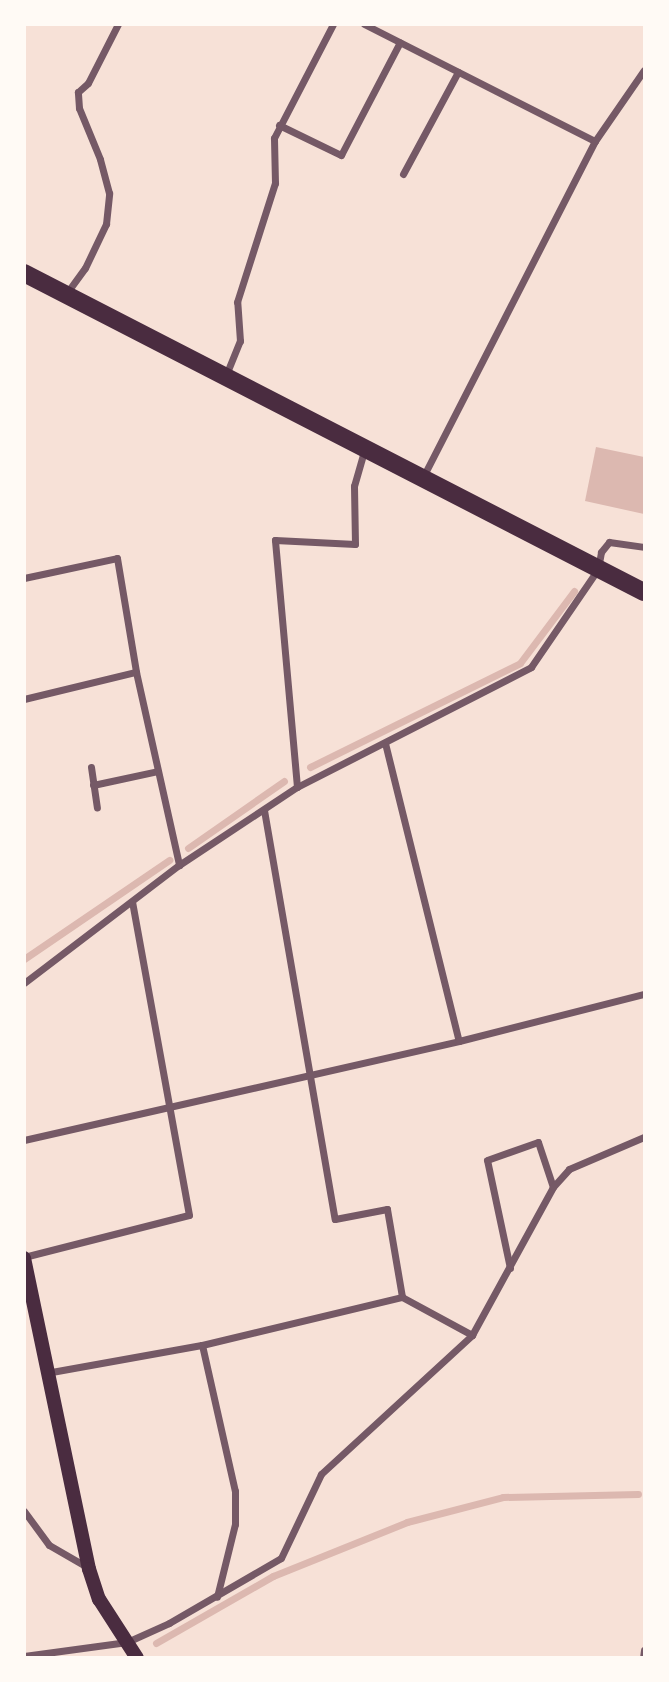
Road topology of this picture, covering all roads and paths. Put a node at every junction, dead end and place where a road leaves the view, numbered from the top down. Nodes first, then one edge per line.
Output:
1 (118, 24) edge
2 (333, 24) edge
3 (365, 24) edge
4 (400, 42) junction
5 (645, 70) edge
6 (458, 72) junction
7 (279, 125) junction
8 (595, 141) junction
9 (403, 174) dead end
10 (24, 273) edge
11 (66, 294) junction
12 (225, 377) junction
13 (364, 449) junction
14 (423, 478) junction
15 (645, 547) edge
16 (598, 569) junction
17 (24, 578) edge
18 (645, 592) edge
19 (136, 672) junction
20 (24, 699) edge
21 (385, 743) junction
22 (90, 767) dead end
23 (158, 771) junction
24 (93, 785) junction
25 (297, 787) junction
26 (97, 808) dead end
27 (264, 810) junction
28 (179, 865) junction
29 (132, 902) junction
30 (24, 983) edge
31 (645, 994) edge
32 (459, 1041) junction
33 (310, 1075) junction
34 (170, 1106) junction
35 (645, 1137) edge
36 (24, 1140) edge
37 (553, 1187) junction
38 (24, 1258) edge
39 (510, 1268) junction
40 (402, 1297) junction
41 (472, 1335) junction
42 (202, 1345) junction
43 (46, 1373) junction
44 (24, 1511) edge
45 (89, 1569) junction
46 (217, 1597) junction
47 (127, 1642) junction
48 (645, 1650) edge
49 (24, 1656) edge
50 (137, 1657) edge
51 (643, 1657) edge

1 - 11 street
2 - 7 street
3 - 4 street
4 - 6 street
4 - 7 street
5 - 8 street
6 - 8 street
6 - 9 street
7 - 12 street
8 - 14 street
10 - 11 main road
11 - 12 main road
12 - 13 main road
13 - 14 main road
13 - 25 street
14 - 16 main road
15 - 16 street
16 - 18 main road
16 - 21 street
17 - 19 street
19 - 20 street
19 - 23 street
21 - 25 street
21 - 32 street
22 - 24 street
23 - 24 street
23 - 28 street
24 - 26 street
25 - 27 street
27 - 28 street
27 - 33 street
28 - 29 street
29 - 30 street
29 - 34 street
31 - 32 street
32 - 33 street
33 - 34 street
33 - 40 street
34 - 36 street
34 - 38 street
35 - 37 street
37 - 39 street
37 - 39 street
38 - 43 main road
39 - 41 street
40 - 41 street
40 - 42 street
41 - 46 street
42 - 43 street
42 - 46 street
43 - 45 main road
44 - 45 street
45 - 47 main road
46 - 47 street
47 - 49 street
47 - 50 main road
48 - 51 street

